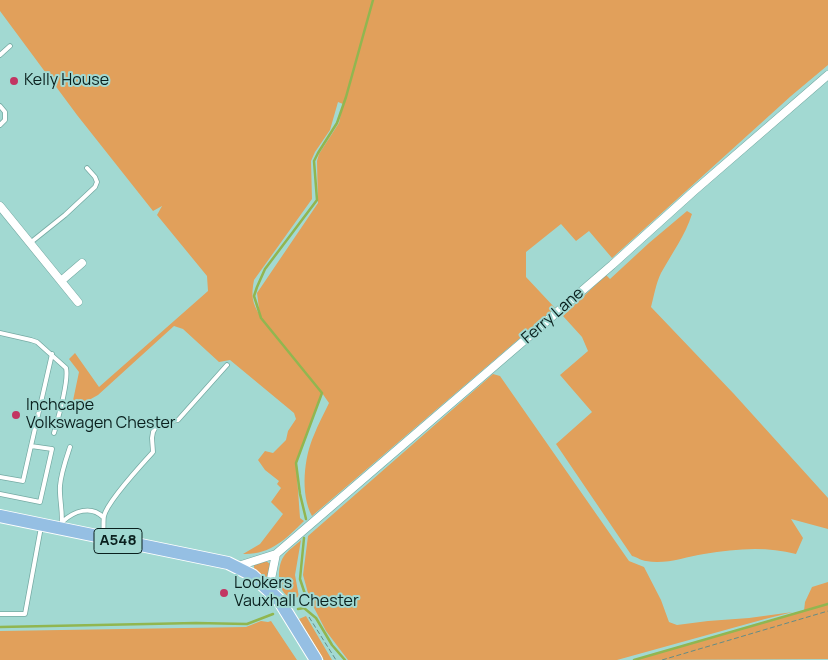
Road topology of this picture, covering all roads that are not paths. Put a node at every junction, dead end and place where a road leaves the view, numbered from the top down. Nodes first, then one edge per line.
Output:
1 (10, 46) dead end
2 (0, 55) edge
3 (828, 75) edge
4 (0, 106) edge
5 (0, 125) edge
6 (87, 168) dead end
7 (0, 206) edge
8 (30, 243) junction
9 (82, 263) dead end
10 (61, 281) junction
11 (78, 302) dead end
12 (0, 333) edge
13 (52, 354) junction
14 (227, 365) dead end
15 (54, 433) dead end
16 (31, 446) junction
17 (70, 447) dead end
18 (0, 477) edge
19 (0, 494) edge
20 (0, 516) edge
21 (103, 517) junction
22 (41, 525) junction
23 (61, 525) junction
24 (102, 538) junction
25 (276, 554) junction
26 (235, 567) junction
27 (269, 589) junction
28 (0, 614) edge
29 (316, 660) edge

1 - 2 lane
3 - 25 street, Ferry Lane
4 - 5 lane
6 - 8 lane
7 - 8 street
8 - 10 street
9 - 10 street
10 - 11 street
12 - 13 lane
13 - 15 lane
13 - 16 lane
14 - 21 lane
16 - 18 lane
16 - 19 lane
17 - 23 lane
20 - 22 main road, A548
21 - 23 lane
21 - 24 lane
22 - 23 main road, A548
22 - 28 lane
23 - 24 main road, A548
24 - 26 main road, A548
25 - 26 street, Ferry Lane
25 - 27 street
26 - 27 main road, A548
27 - 29 main road, A548

